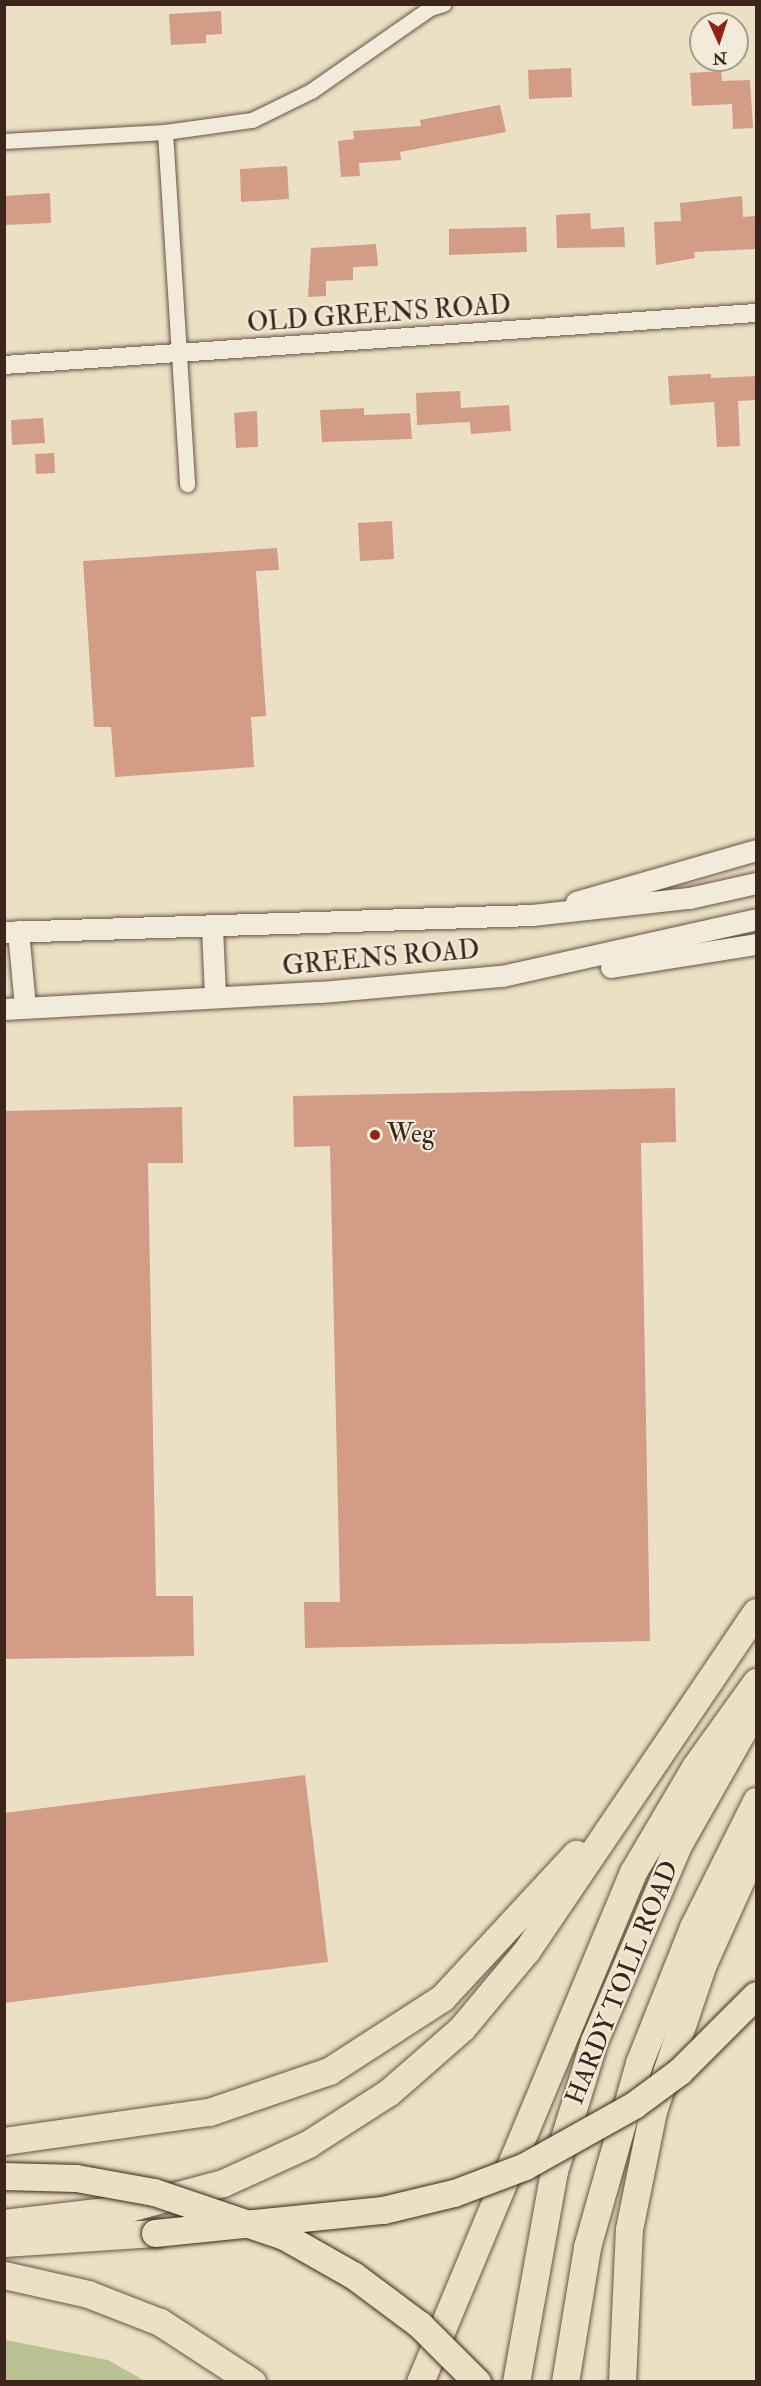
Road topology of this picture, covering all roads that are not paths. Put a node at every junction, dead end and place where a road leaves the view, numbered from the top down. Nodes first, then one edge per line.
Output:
1 (443, 4) edge
2 (165, 132) junction
3 (4, 141) edge
4 (756, 313) edge
5 (177, 356) junction
6 (4, 365) edge
7 (187, 484) dead end
8 (756, 850) edge
9 (756, 883) edge
10 (532, 915) junction
11 (756, 918) edge
12 (212, 927) junction
13 (11, 932) edge
14 (756, 944) edge
15 (502, 976) junction
16 (215, 997) junction
17 (15, 1008) edge
18 (756, 1612) edge
19 (756, 1682) edge
20 (756, 1707) edge
21 (667, 1741) junction
22 (756, 1801) edge
23 (756, 1846) edge
24 (756, 1995) edge
25 (4, 2141) edge
26 (4, 2176) edge
27 (4, 2223) edge
28 (4, 2243) edge
29 (4, 2275) edge
30 (252, 2382) edge
31 (420, 2382) edge
32 (477, 2382) edge
33 (516, 2382) edge
34 (566, 2382) edge
35 (622, 2382) edge

1 - 2 street
2 - 3 street
2 - 5 street
4 - 5 street, OLD GREENS ROAD
5 - 6 street, OLD GREENS ROAD
5 - 7 street
8 - 10 main road
9 - 10 main road, GREENS ROAD
10 - 12 main road, GREENS ROAD
11 - 15 main road, GREENS ROAD
12 - 13 main road, GREENS ROAD
12 - 16 main road
13 - 17 main road
14 - 15 main road
15 - 16 main road, GREENS ROAD
16 - 17 main road, GREENS ROAD
18 - 21 highway
19 - 31 highway
20 - 33 highway, HARDY TOLL ROAD
21 - 25 highway
21 - 27 highway
22 - 34 highway, HARDY TOLL ROAD
23 - 35 highway
24 - 28 highway, bridge
26 - 32 highway, bridge
29 - 30 highway

